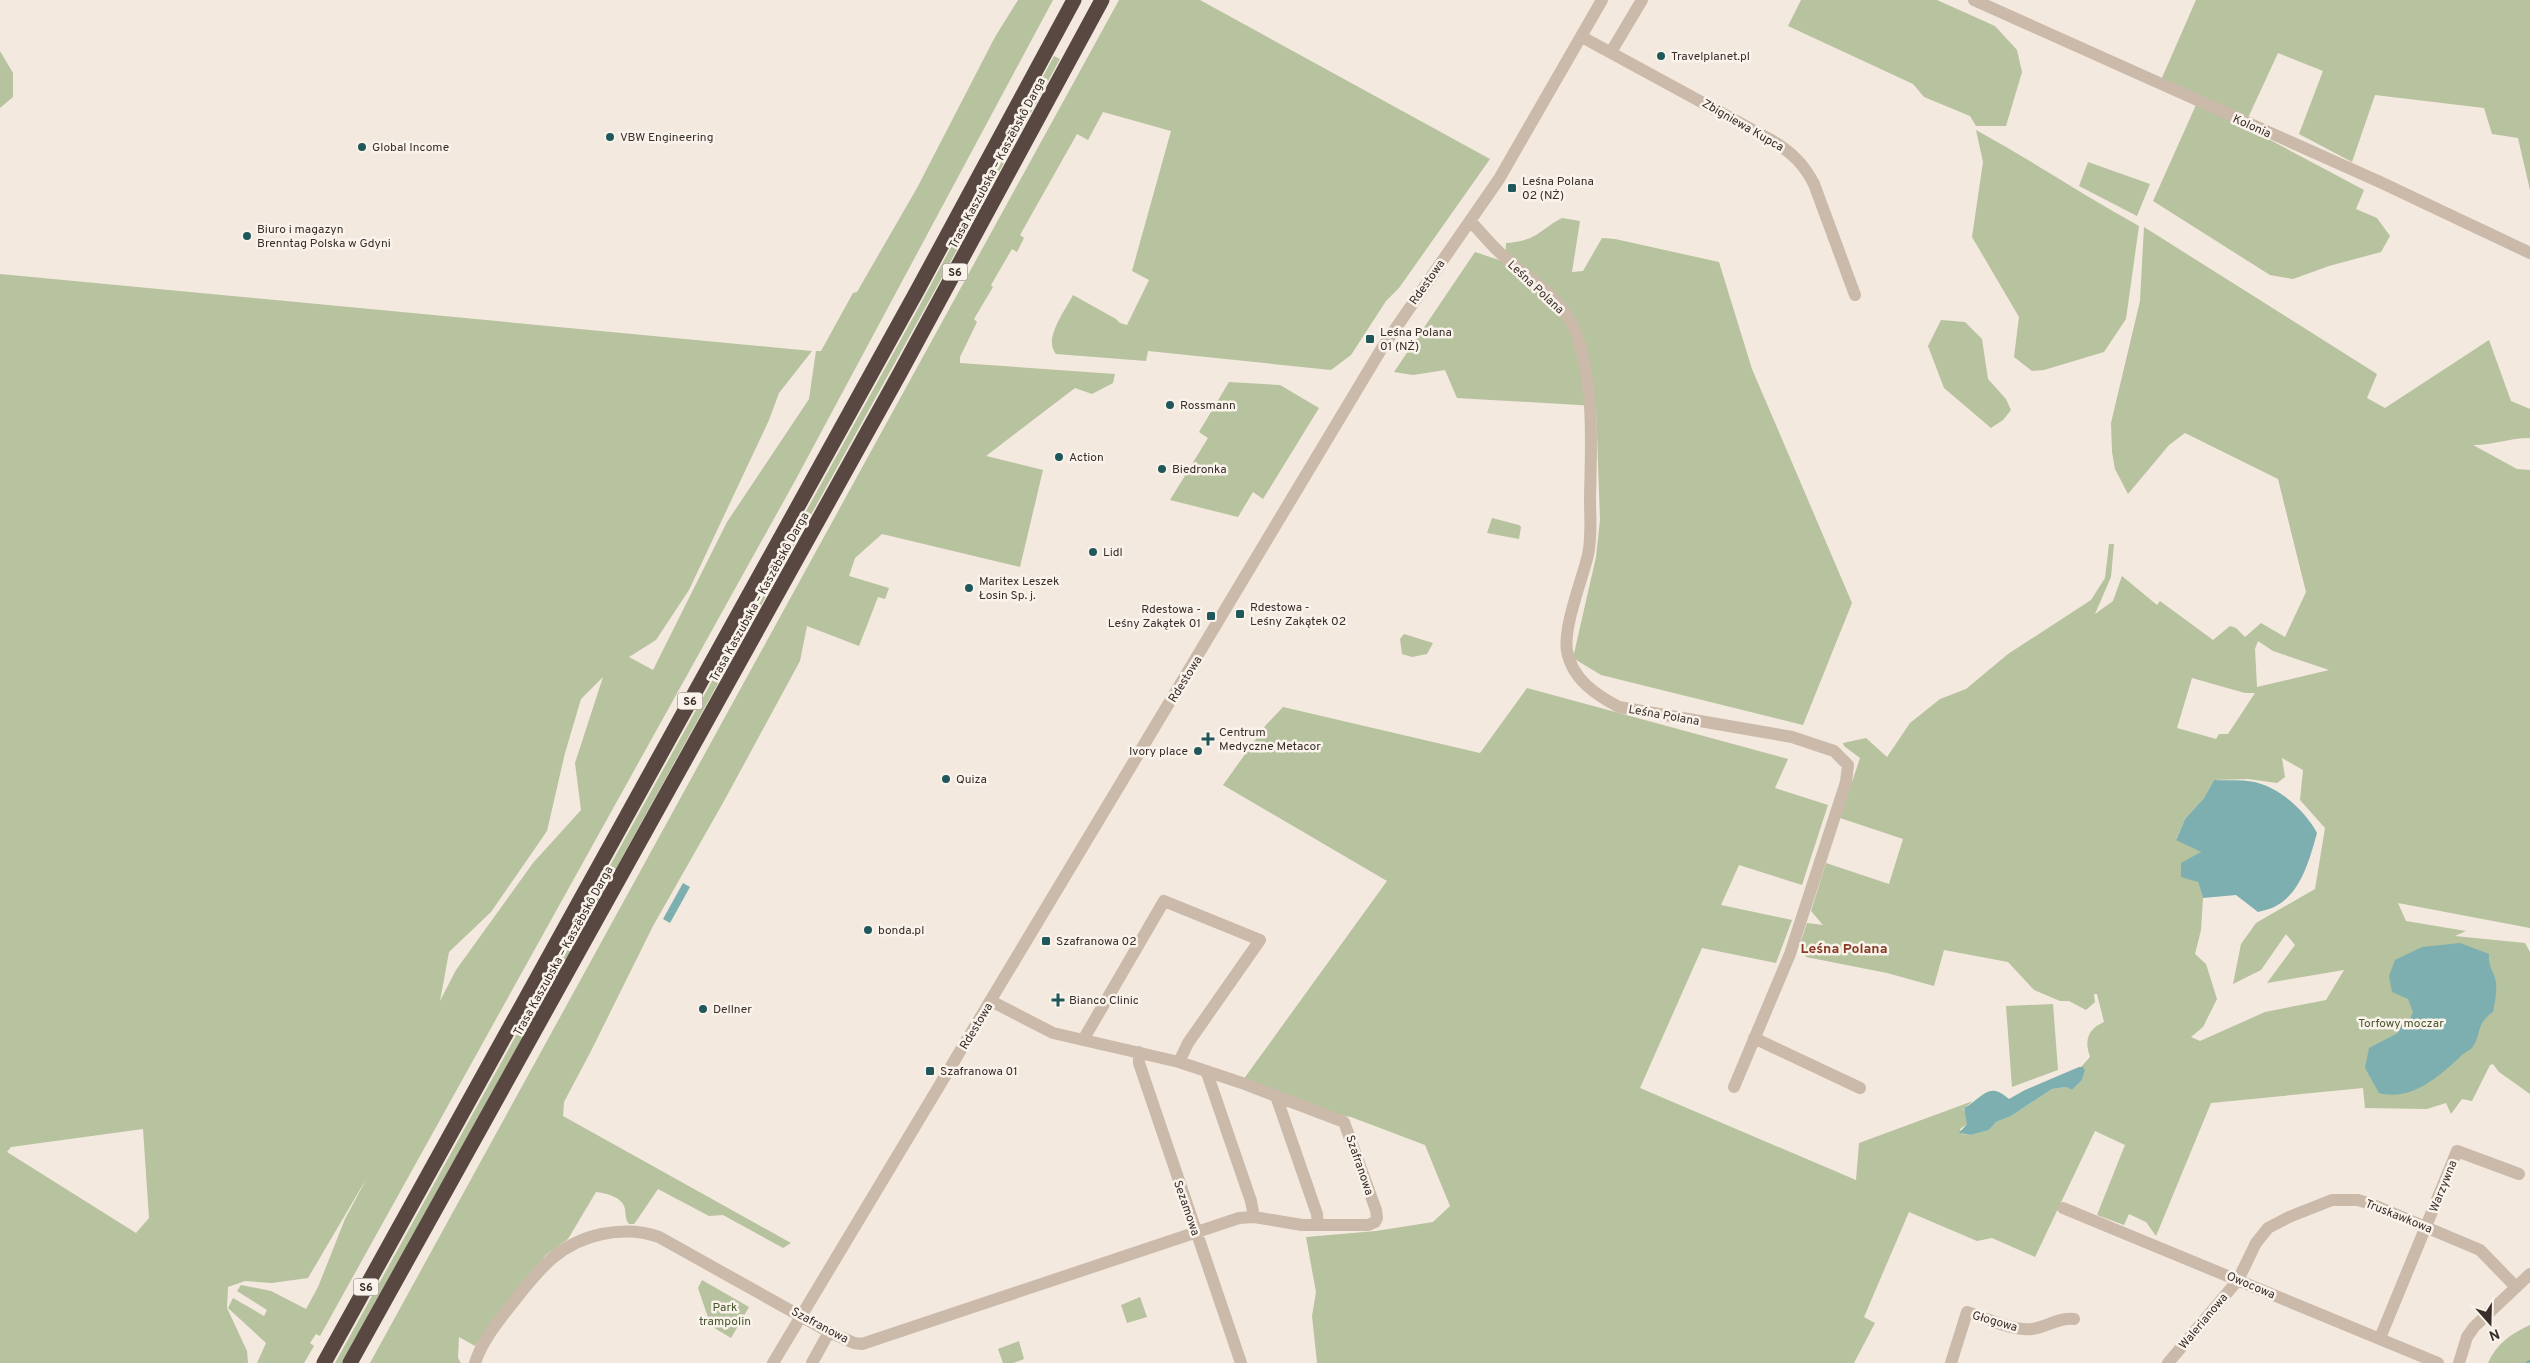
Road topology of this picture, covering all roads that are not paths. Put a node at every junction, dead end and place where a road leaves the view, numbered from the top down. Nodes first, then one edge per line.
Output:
1 (1074, 0) edge
2 (1102, 0) edge
3 (1602, 0) edge
4 (1642, 0) edge
5 (1974, 0) edge
6 (1582, 37) junction
7 (1611, 52) junction
8 (1470, 221) junction
9 (2530, 253) edge
10 (1855, 295) dead end
11 (991, 1001) junction
12 (1754, 1038) junction
13 (1083, 1040) junction
14 (1139, 1052) junction
15 (1179, 1062) junction
16 (1208, 1073) junction
17 (1734, 1087) dead end
18 (1860, 1088) dead end
19 (1276, 1096) junction
20 (2519, 1174) dead end
21 (2063, 1208) dead end
22 (1254, 1217) junction
23 (1318, 1225) junction
24 (2427, 1227) junction
25 (1196, 1231) junction
26 (2530, 1274) edge
27 (2238, 1280) junction
28 (2516, 1287) junction
29 (802, 1316) junction
30 (2074, 1319) dead end
31 (829, 1332) junction
32 (2380, 1338) junction
33 (324, 1363) edge
34 (350, 1363) edge
35 (475, 1363) edge
36 (774, 1363) edge
37 (812, 1363) edge
38 (1241, 1363) edge
39 (1951, 1363) edge
40 (2168, 1363) edge
41 (2438, 1363) edge
42 (2459, 1363) edge

1 - 33 highway, Trasa Kaszubska – Kaszëbskô Darga / S6
2 - 34 highway, Trasa Kaszubska – Kaszëbskô Darga / S6
3 - 6 street, Rdestowa
4 - 7 street
5 - 9 street, Kolonia
6 - 7 street, Zbigniewa Kupca
6 - 8 street, Rdestowa
7 - 10 street, Zbigniewa Kupca
8 - 11 street, Rdestowa
8 - 12 street, Leśna Polana
11 - 13 street, Szafranowa
11 - 29 street, Rdestowa
12 - 17 street, Leśna Polana
12 - 18 street
13 - 14 street, Szafranowa
13 - 15 street
14 - 15 street, Szafranowa
14 - 25 street, Sezamowa
15 - 16 street, Szafranowa
16 - 19 street, Szafranowa
16 - 22 street
19 - 23 street
19 - 23 street, Szafranowa
20 - 24 street, Warzywna
21 - 27 street, Owocowa
22 - 23 street, Szafranowa
22 - 25 street, Szafranowa
24 - 27 street, Truskawkowa
24 - 28 street, Truskawkowa
24 - 32 street, Warzywna
25 - 31 street, Szafranowa
25 - 38 street, Sezamowa
26 - 28 street
27 - 32 street, Owocowa
27 - 40 street, Walerianowa
28 - 42 street
29 - 31 street, Szafranowa
29 - 35 street, Szafranowa
29 - 36 street, Rdestowa
30 - 39 street, Głogowa
31 - 37 street
32 - 41 street, Owocowa

